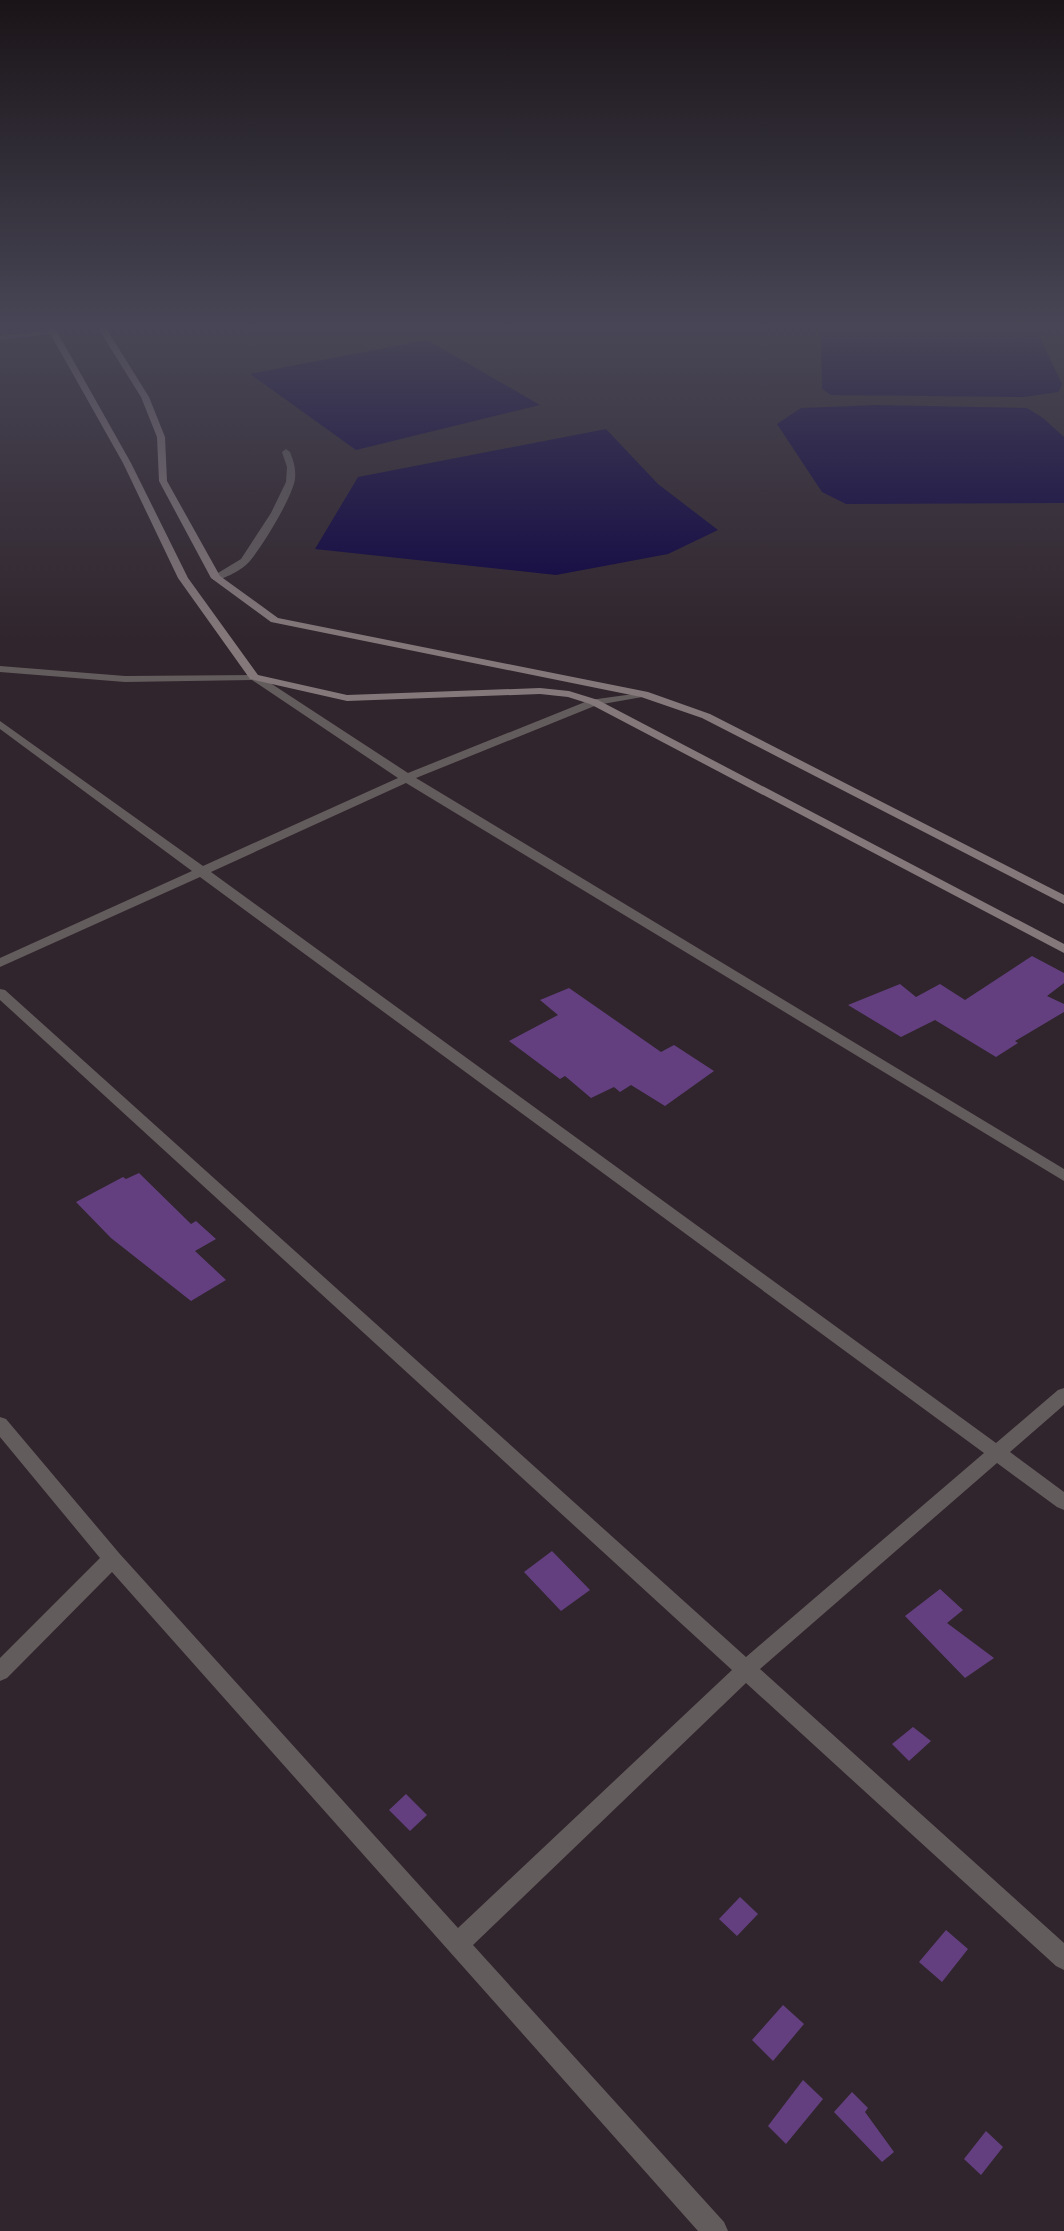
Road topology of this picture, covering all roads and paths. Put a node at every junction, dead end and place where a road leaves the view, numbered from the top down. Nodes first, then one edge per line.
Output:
1 (110, 432) edge
2 (159, 432) edge
3 (286, 452) dead end
4 (216, 578) junction
5 (3, 668) edge
6 (254, 677) junction
7 (644, 694) junction
8 (594, 702) junction
9 (0, 724) edge
10 (407, 778) junction
11 (202, 869) junction
12 (1064, 900) edge
13 (1064, 949) edge
14 (0, 963) edge
15 (0, 993) edge
16 (1064, 1176) edge
17 (1064, 1395) edge
18 (0, 1424) edge
19 (997, 1453) junction
20 (1064, 1502) edge
21 (112, 1559) junction
22 (746, 1669) junction
23 (0, 1672) edge
24 (457, 1944) junction
25 (1064, 1958) edge
26 (715, 2231) edge

1 - 6 street
2 - 4 street
3 - 4 street
4 - 7 street
5 - 6 street
6 - 8 street
6 - 10 street
7 - 8 street
7 - 12 street
8 - 10 street
8 - 13 street
9 - 11 street
10 - 11 street
10 - 16 street
11 - 14 street
11 - 19 street
15 - 22 street
17 - 19 street
18 - 21 street
19 - 20 street
19 - 22 street
21 - 23 street
21 - 24 street
22 - 24 street
22 - 25 street
24 - 26 street

